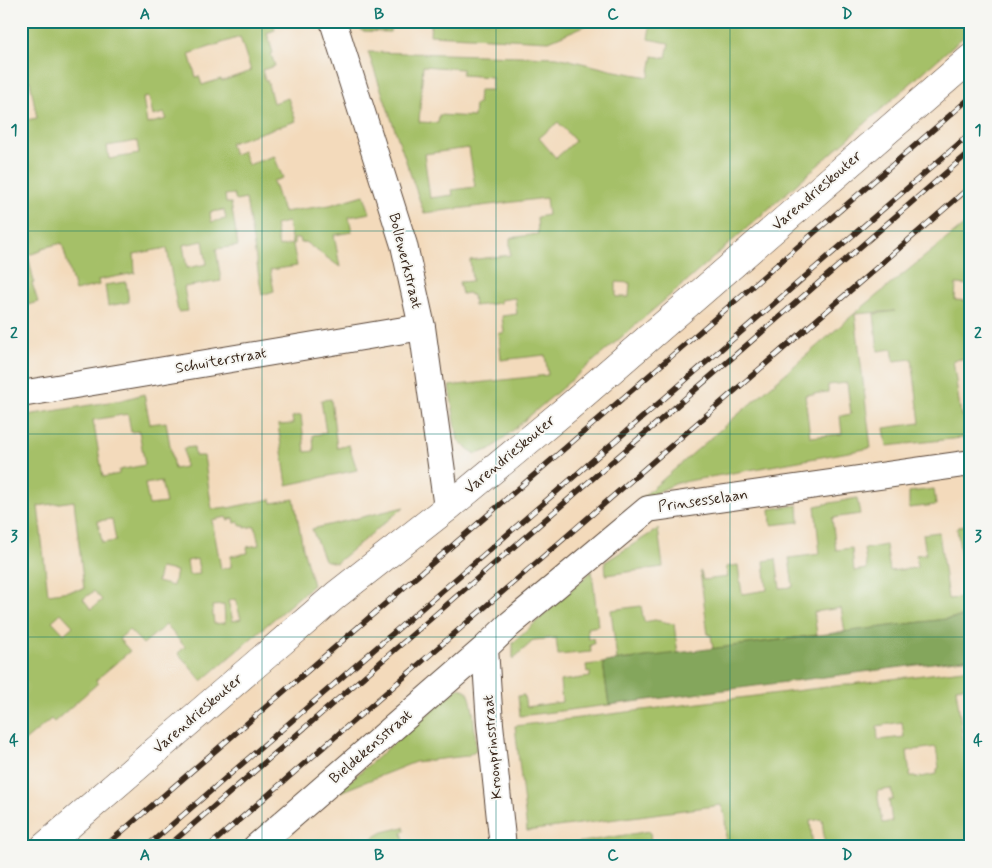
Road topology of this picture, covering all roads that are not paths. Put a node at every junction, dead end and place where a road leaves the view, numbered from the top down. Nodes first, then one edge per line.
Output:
1 (332, 21) edge
2 (971, 58) edge
3 (422, 327) junction
4 (21, 394) edge
5 (971, 464) edge
6 (447, 508) junction
7 (485, 648) junction
8 (44, 847) edge
9 (256, 847) edge
10 (503, 847) edge

1 - 3 street, Bollewerkstraat
2 - 6 street, Varendrieskouter
3 - 4 street, Schuiterstraat
3 - 6 street, Bollewerkstraat
5 - 7 street, Prinsesselaan
6 - 8 street, Varendrieskouter
7 - 9 street, Bieldekensstraat
7 - 10 street, Kroonprinsstraat

